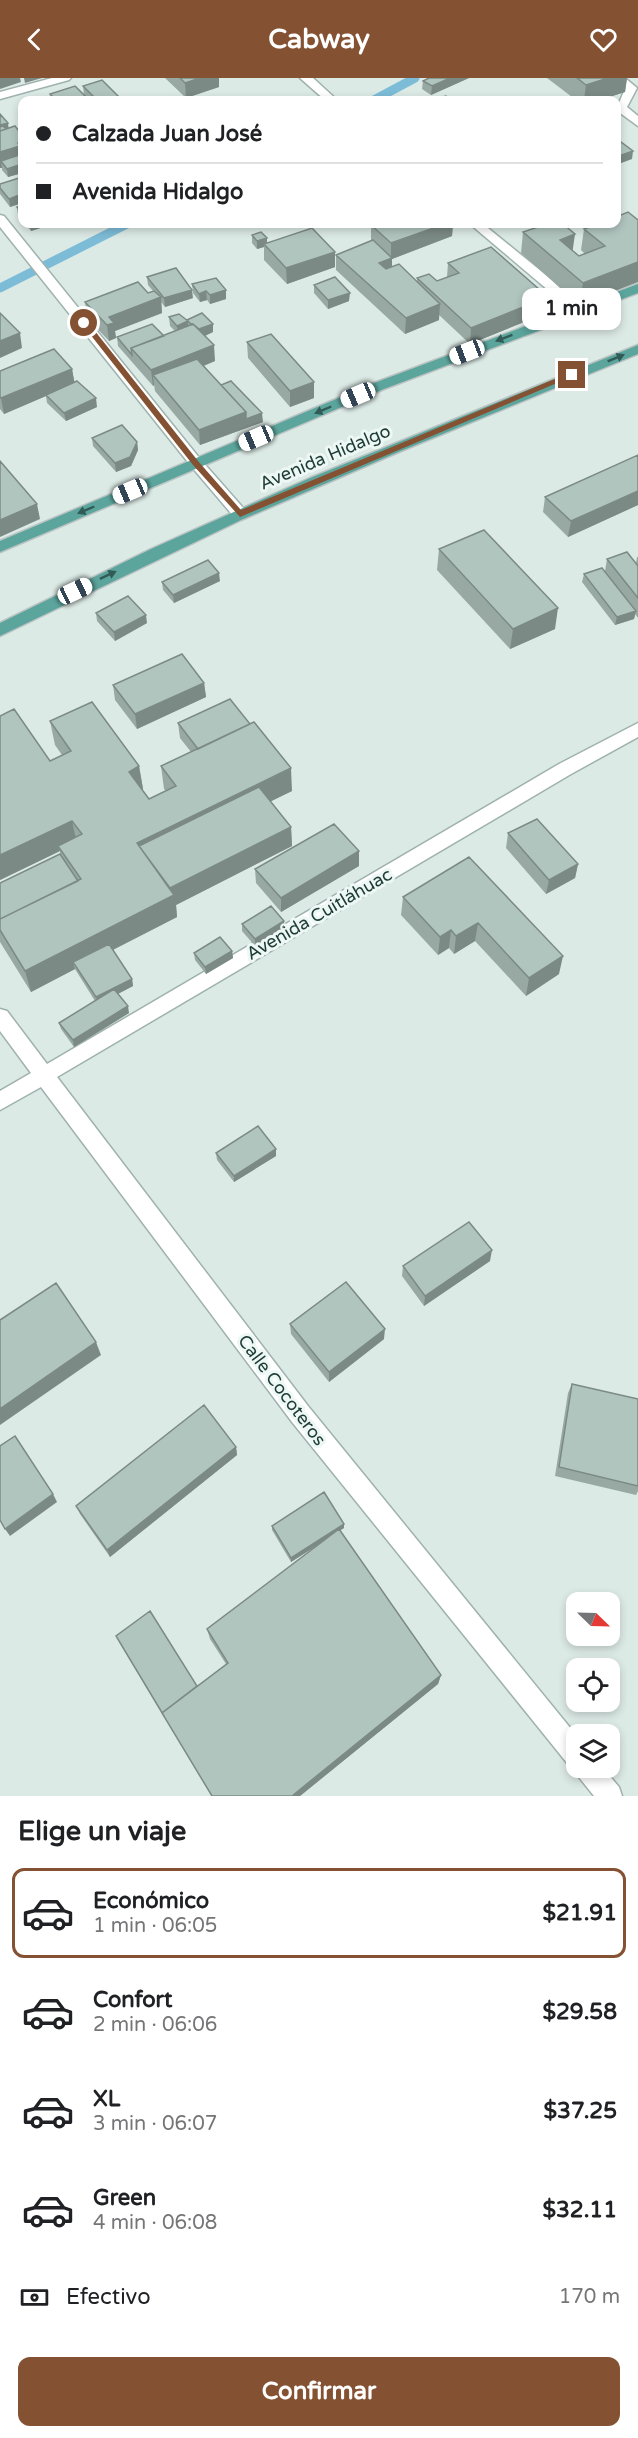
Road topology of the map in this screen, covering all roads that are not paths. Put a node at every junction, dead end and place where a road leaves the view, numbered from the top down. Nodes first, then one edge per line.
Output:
1 (65, 78) edge
2 (306, 78) edge
3 (618, 78) edge
4 (634, 87) edge
5 (0, 96) edge
6 (326, 96) edge
7 (638, 122) edge
8 (0, 219) edge
9 (481, 228) edge
10 (638, 288) edge
11 (579, 309) junction
12 (638, 349) edge
13 (196, 463) junction
14 (240, 514) junction
15 (0, 547) edge
16 (0, 630) edge
17 (638, 729) edge
18 (0, 1017) edge
19 (46, 1075) junction
20 (0, 1101) edge
21 (566, 1742) edge
22 (596, 1778) edge
23 (610, 1796) edge

1 - 5 street
2 - 6 street
3 - 4 street
4 - 7 street
8 - 13 street
9 - 11 street
10 - 11 main road
11 -> 13 main road
14 -> 12 main road, Avenida Hidalgo
13 - 14 street
13 -> 15 main road
16 -> 14 main road, Avenida Hidalgo
17 - 19 street, Avenida Cuitláhuac
18 - 19 street, Calle Cocoteros
19 - 20 street, Avenida Cuitláhuac
19 - 21 street, Calle Cocoteros
22 - 23 street

